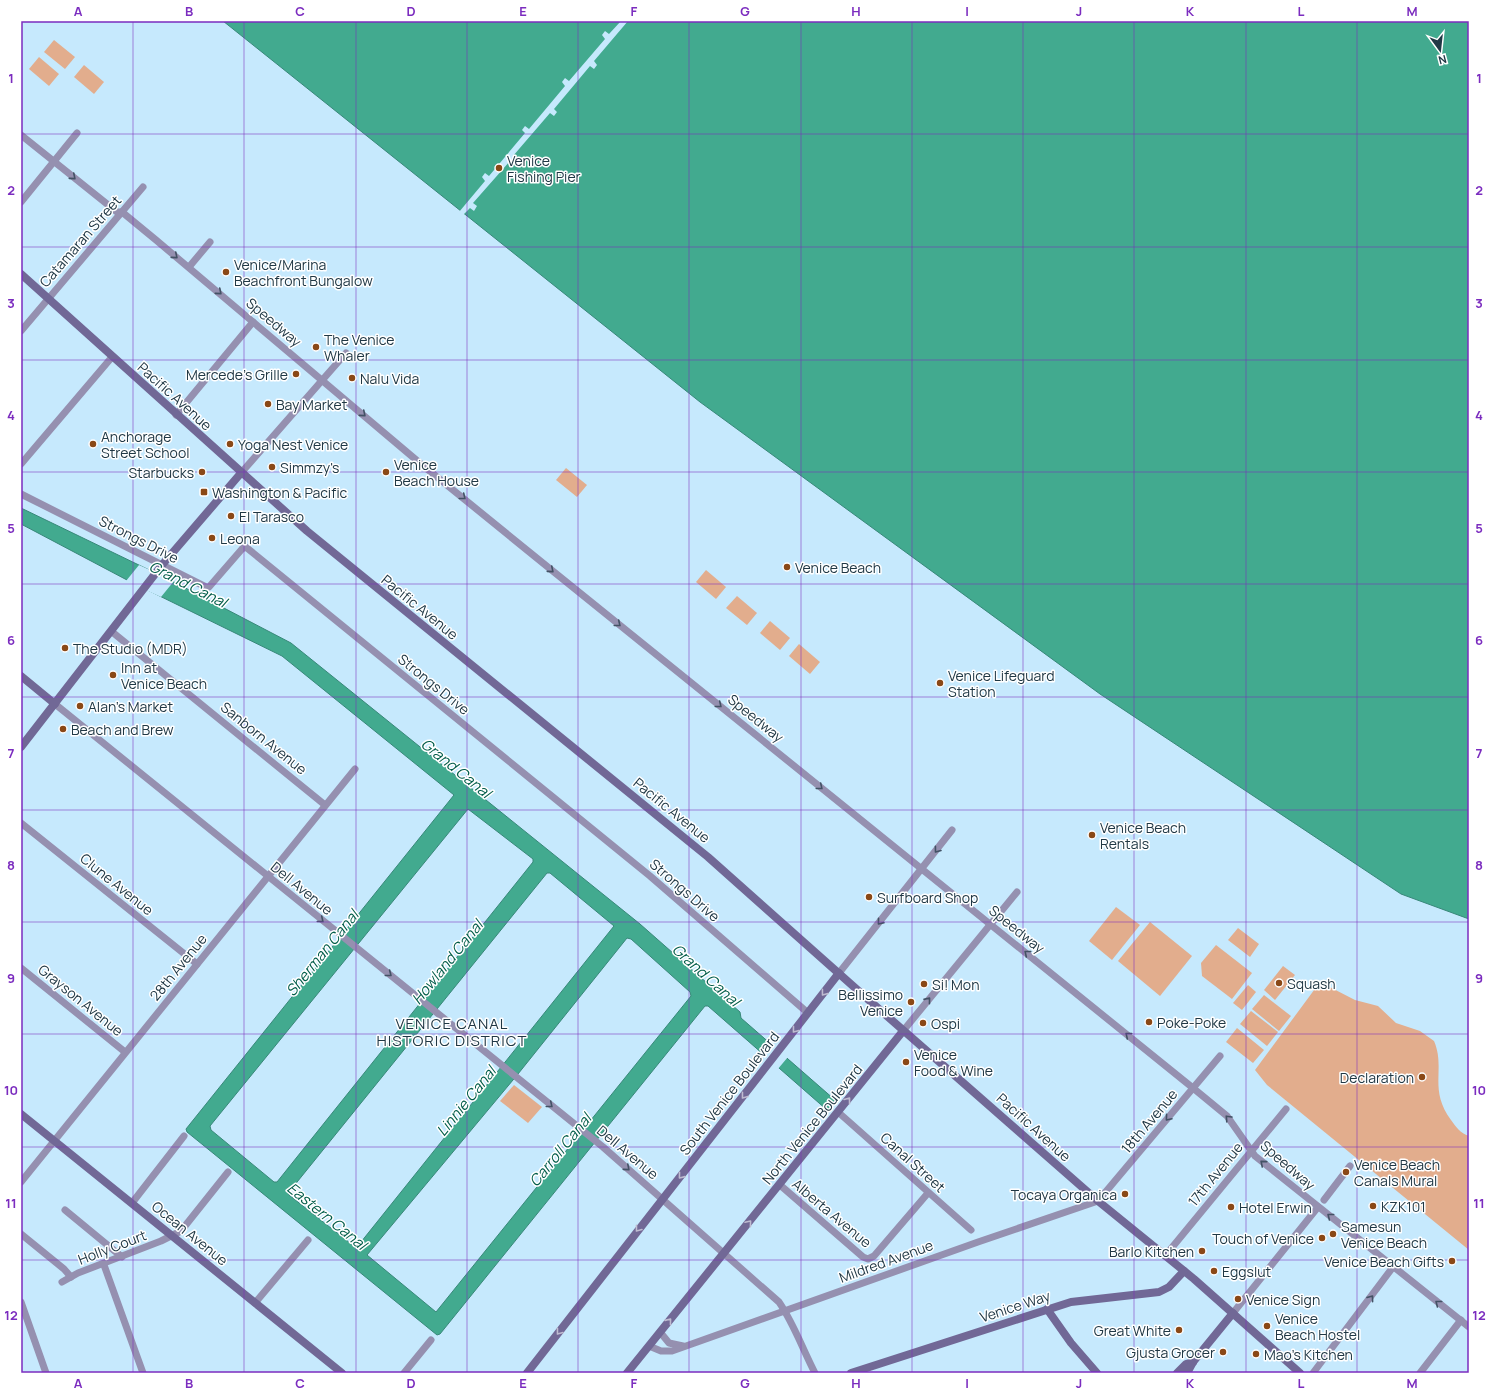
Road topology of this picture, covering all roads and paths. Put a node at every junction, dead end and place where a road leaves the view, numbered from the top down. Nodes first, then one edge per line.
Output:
1 (77, 133) dead end
2 (21, 134) edge
3 (54, 161) junction
4 (143, 187) dead end
5 (21, 202) edge
6 (122, 212) junction
7 (210, 242) dead end
8 (189, 267) junction
9 (21, 274) edge
10 (48, 299) junction
11 (253, 322) junction
12 (21, 331) edge
13 (346, 353) dead end
14 (112, 357) junction
15 (323, 380) junction
16 (176, 414) junction
17 (21, 464) edge
18 (241, 472) junction
19 (21, 494) edge
20 (159, 569) junction
21 (111, 631) junction
22 (21, 676) edge
23 (55, 704) junction
24 (21, 747) edge
25 (355, 769) dead end
26 (325, 804) junction
27 (21, 823) edge
28 (952, 830) dead end
29 (922, 870) junction
30 (268, 877) junction
31 (1017, 892) dead end
32 (990, 924) junction
33 (197, 964) junction
34 (21, 968) edge
35 (839, 973) junction
36 (808, 1014) junction
37 (903, 1031) junction
38 (125, 1052) junction
39 (1220, 1056) dead end
40 (1193, 1088) junction
41 (1286, 1109) dead end
42 (838, 1112) junction
43 (21, 1114) edge
44 (184, 1136) dead end
45 (54, 1141) junction
46 (1251, 1150) junction
47 (1350, 1166) dead end
48 (228, 1172) dead end
49 (21, 1182) edge
50 (780, 1185) junction
51 (928, 1193) junction
52 (662, 1198) junction
53 (1324, 1200) dead end
54 (1098, 1201) junction
55 (132, 1202) junction
56 (1318, 1207) junction
57 (65, 1210) dead end
58 (971, 1230) dead end
59 (21, 1234) edge
60 (171, 1236) junction
61 (308, 1240) dead end
62 (724, 1253) junction
63 (1165, 1256) junction
64 (122, 1257) junction
65 (104, 1264) junction
66 (1394, 1267) junction
67 (1184, 1271) junction
68 (71, 1277) junction
69 (62, 1282) dead end
70 (21, 1302) edge
71 (255, 1303) junction
72 (1047, 1309) junction
73 (787, 1311) junction
74 (1233, 1313) junction
75 (1461, 1320) junction
76 (1469, 1327) edge
77 (660, 1332) junction
78 (431, 1340) dead end
79 (649, 1346) junction
80 (683, 1346) junction
81 (1193, 1362) junction
82 (46, 1373) edge
83 (143, 1373) edge
84 (342, 1373) edge
85 (404, 1373) edge
86 (528, 1373) edge
87 (627, 1373) edge
88 (815, 1373) edge
89 (851, 1373) edge
90 (1097, 1373) edge
91 (1177, 1373) edge
92 (1188, 1373) edge
93 (1300, 1373) edge
94 (1313, 1373) edge
95 (1420, 1373) edge

1 - 3 street
2 - 3 street, Speedway
3 - 5 street
3 -> 6 street, Speedway
4 - 6 street, Catamaran Street
6 -> 8 street, Speedway
6 - 10 street, Catamaran Street
7 - 8 street
8 -> 11 street, Speedway
9 - 10 main road, Pacific Avenue
10 - 12 street, Catamaran Street
10 - 14 main road, Pacific Avenue
11 - 15 street, Speedway
11 - 16 street
13 - 15 street
14 - 16 main road, Pacific Avenue
14 - 17 street
15 - 18 street
15 -> 29 street, Speedway
16 - 18 main road, Pacific Avenue
18 - 20 main road
18 - 35 main road, Pacific Avenue
19 - 20 street, Strongs Drive
20 - 21 main road
20 - 36 street, Strongs Drive
21 - 23 main road
21 - 26 street, Sanborn Avenue
22 - 23 main road
23 - 24 main road
23 - 30 street, Dell Avenue
25 - 26 street, 28th Avenue
26 - 30 street, 28th Avenue
27 - 33 street, Clune Avenue
28 -> 29 street, South Venice Boulevard
29 - 32 street, Speedway
29 -> 35 street, South Venice Boulevard
30 - 33 street, 28th Avenue
30 -> 52 street, Dell Avenue
31 - 32 street, North Venice Boulevard
37 -> 32 street, North Venice Boulevard
40 -> 32 street, Speedway
33 - 38 street, 28th Avenue
34 - 38 street, Grayson Avenue
35 -> 36 main road, South Venice Boulevard
35 - 37 main road, Pacific Avenue
36 -> 52 main road, South Venice Boulevard
42 -> 37 main road, North Venice Boulevard
37 - 54 main road, Pacific Avenue
38 - 45 street, 28th Avenue
39 - 40 street, 18th Avenue
46 -> 40 street, Speedway
40 -> 54 street, 18th Avenue
41 - 46 street, 17th Avenue
42 - 50 main road, North Venice Boulevard
42 - 51 street, Canal Street
43 - 45 main road, Ocean Avenue
44 - 55 street
45 - 49 street, 28th Avenue
45 - 55 main road, Ocean Avenue
56 -> 46 street, Speedway
46 - 63 street, 17th Avenue
47 - 53 street
48 - 60 street, Holly Court
50 - 51 street, Alberta Avenue
62 -> 50 main road, North Venice Boulevard
51 - 58 street, Canal Street
52 - 62 street, Dell Avenue
52 -> 86 main road, South Venice Boulevard
54 - 63 main road, Pacific Avenue
54 - 73 street, Mildred Avenue
55 - 60 main road, Ocean Avenue
66 -> 56 street, Speedway
56 - 74 street
57 - 64 street
59 - 68 street
60 - 64 street, Holly Court
60 - 71 main road, Ocean Avenue
61 - 71 street
62 - 73 street, Dell Avenue
77 -> 62 main road, North Venice Boulevard
63 - 67 main road, Pacific Avenue
64 - 65 street, Holly Court
65 - 68 street, Holly Court
65 - 83 street
75 -> 66 street, Speedway
94 -> 66 street
67 - 72 main road, Venice Way
67 - 74 main road, Pacific Avenue
68 - 69 street, Holly Court
70 - 82 street
71 - 84 main road, Ocean Avenue
72 - 89 main road, Venice Way
72 - 90 main road
73 - 80 street, Mildred Avenue
73 - 88 street
74 - 81 main road
74 - 93 main road, Pacific Avenue
75 - 76 street, Speedway
75 - 95 street
77 - 79 main road, North Venice Boulevard
77 - 80 street
78 - 85 street
79 - 80 street, Mildred Avenue
79 - 87 main road, North Venice Boulevard
81 - 91 main road
81 - 92 main road

